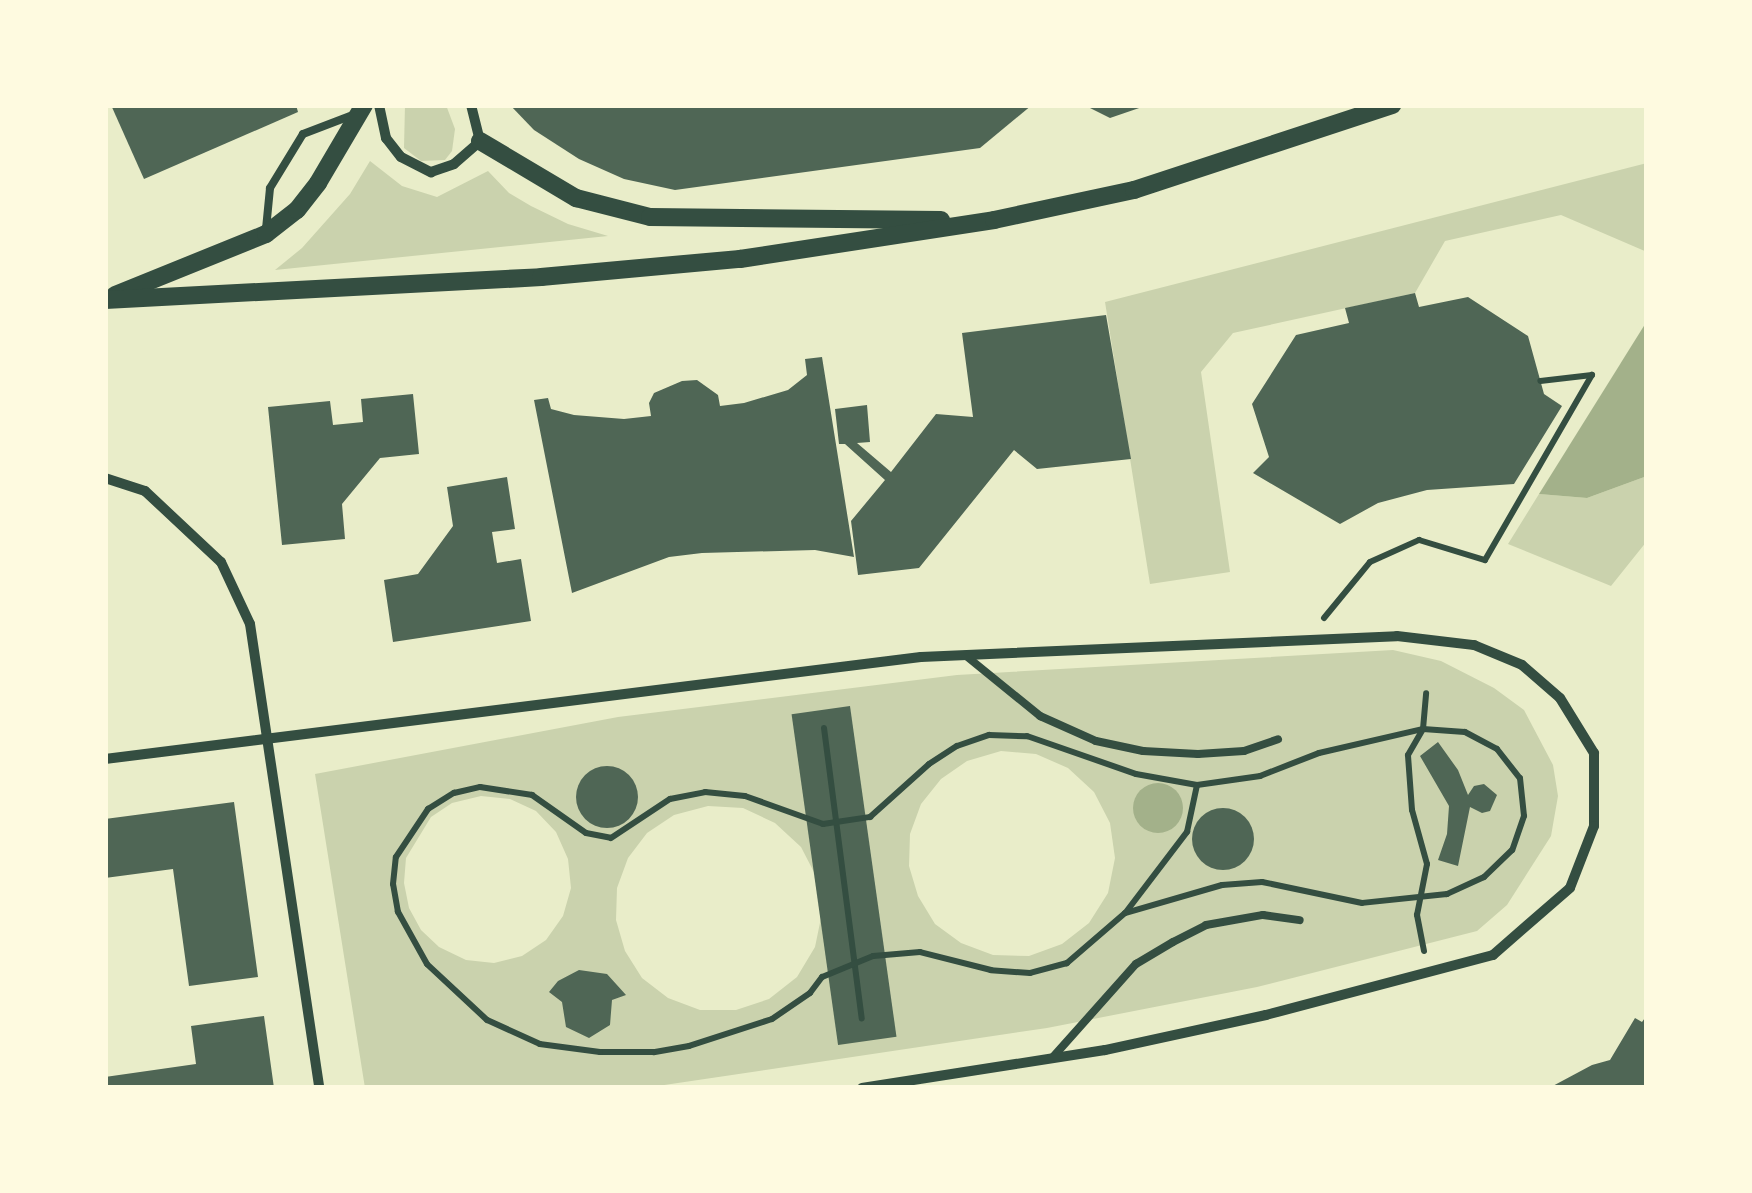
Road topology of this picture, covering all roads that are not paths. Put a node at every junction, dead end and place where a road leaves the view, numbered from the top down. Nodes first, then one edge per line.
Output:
1 (470, 105) edge
2 (1392, 105) edge
3 (368, 107) edge
4 (480, 141) junction
5 (994, 220) junction
6 (266, 234) junction
7 (105, 299) edge
8 (105, 478) edge
9 (965, 655) junction
10 (267, 739) junction
11 (1278, 740) dead end
12 (105, 759) edge
13 (1300, 920) dead end
14 (1050, 1060) junction
15 (320, 1088) edge
16 (862, 1088) edge

1 - 4 street
2 - 5 street
3 - 4 street
3 - 6 street
3 - 6 lane
4 - 5 street
5 - 7 street
6 - 7 street
8 - 10 street
9 - 10 street
9 - 11 lane
9 - 14 street
10 - 12 street
10 - 15 street
13 - 14 lane
14 - 16 street

